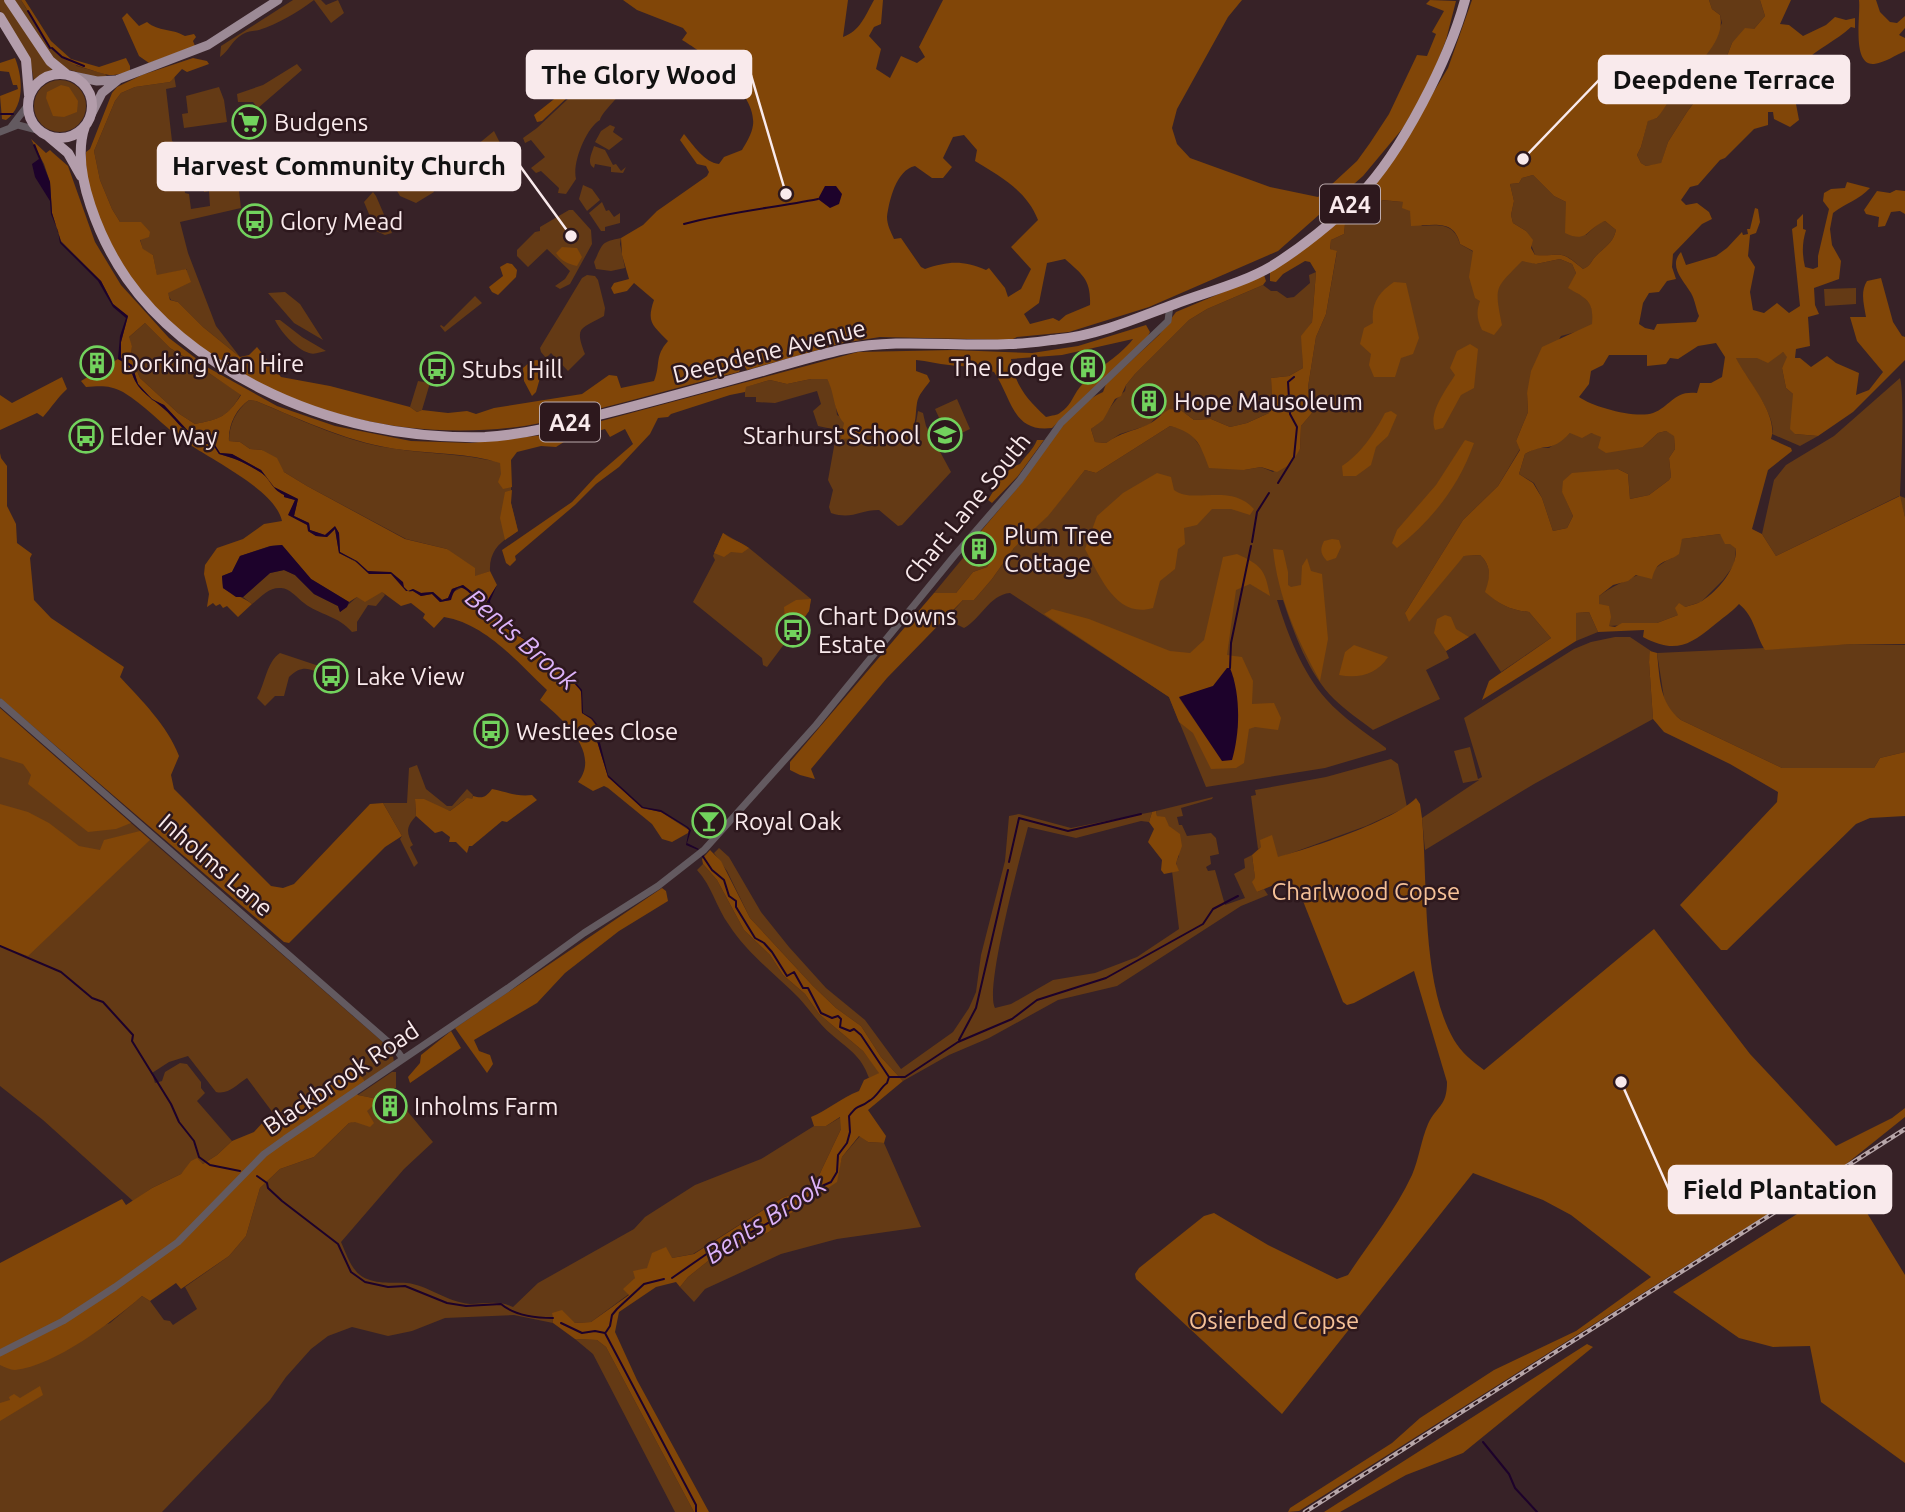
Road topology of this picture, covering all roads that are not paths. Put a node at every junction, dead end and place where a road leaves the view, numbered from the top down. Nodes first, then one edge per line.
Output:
1 (9, 0) edge
2 (278, 0) edge
3 (1465, 0) edge
4 (0, 17) edge
5 (71, 76) junction
6 (119, 79) junction
7 (29, 100) junction
8 (87, 122) junction
9 (10, 127) junction
10 (0, 132) edge
11 (42, 132) junction
12 (85, 183) junction
13 (1170, 305) junction
14 (1154, 312) junction
15 (1152, 336) junction
16 (0, 702) edge
17 (712, 842) joint
18 (403, 1059) junction
19 (0, 1353) edge

1 - 5 highway
2 - 6 main road
3 - 13 highway, Deepdene Avenue / A24
4 - 7 highway
5 - 6 main road
5 - 7 highway
5 - 8 highway
6 - 8 main road
7 - 9 street
7 - 11 highway
8 - 11 highway
8 - 12 highway, Deepdene Avenue / A24
9 - 10 street
9 - 11 street
11 - 12 highway, Deepdene Avenue / A24
12 - 14 highway, Deepdene Avenue / A24
13 - 14 highway, Deepdene Avenue / A24
13 - 15 street, Chart Lane South
14 - 15 street
15 - 17 street, Chart Lane South
16 - 18 street, Inholms Lane
17 - 18 street, Blackbrook Road
18 - 19 street, Blackbrook Road

